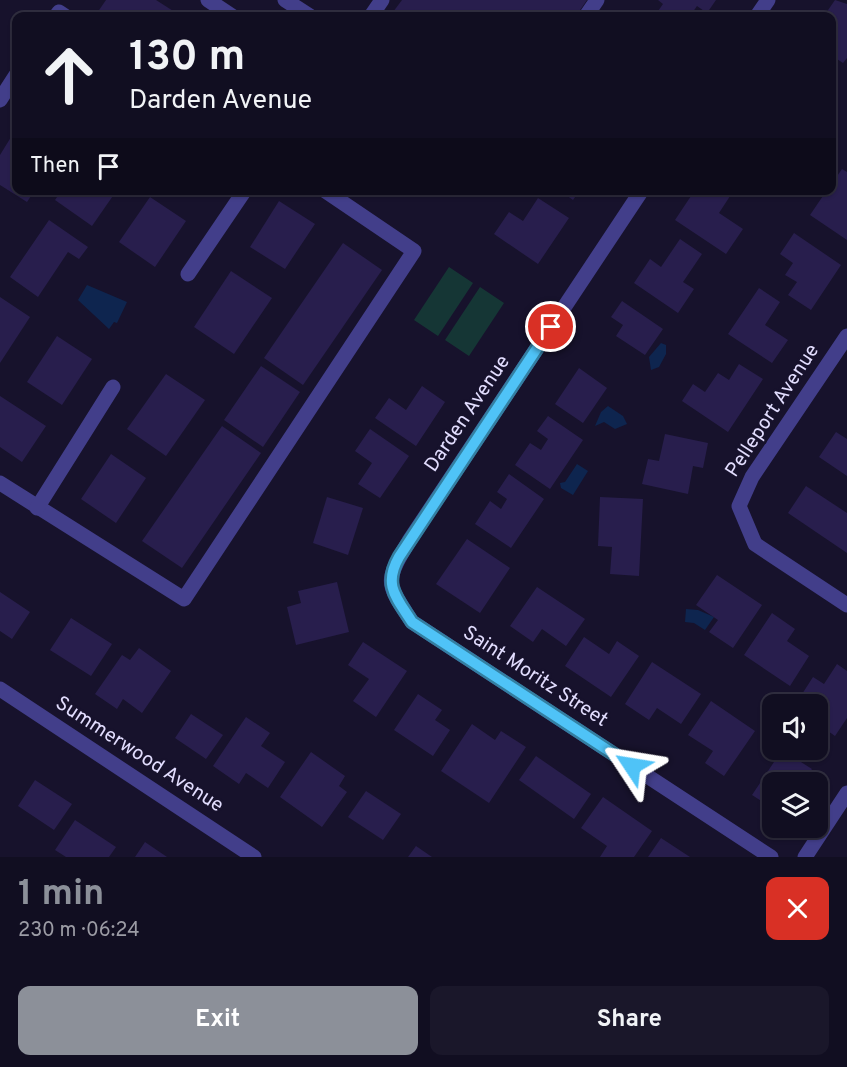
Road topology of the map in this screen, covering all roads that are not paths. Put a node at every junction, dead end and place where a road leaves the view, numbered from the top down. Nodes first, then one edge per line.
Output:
1 (207, 0) edge
2 (285, 0) edge
3 (226, 12) edge
4 (304, 12) edge
5 (12, 81) edge
6 (0, 100) edge
7 (242, 195) edge
8 (331, 195) edge
9 (639, 195) edge
10 (188, 274) dead end
11 (847, 336) edge
12 (113, 387) dead end
13 (0, 483) edge
14 (37, 508) junction
15 (409, 542) joint
16 (847, 605) edge
17 (0, 689) edge
18 (847, 794) edge
19 (254, 857) edge
20 (771, 857) edge
21 (805, 857) edge

1 - 3 street
2 - 4 street
5 - 6 street
7 - 10 street
8 - 14 street
9 - 15 street, Darden Avenue
11 - 16 street, Pelleport Avenue
12 - 14 street
13 - 14 street
15 - 20 street, Saint Moritz Street
17 - 19 street, Summerwood Avenue
18 - 21 street

